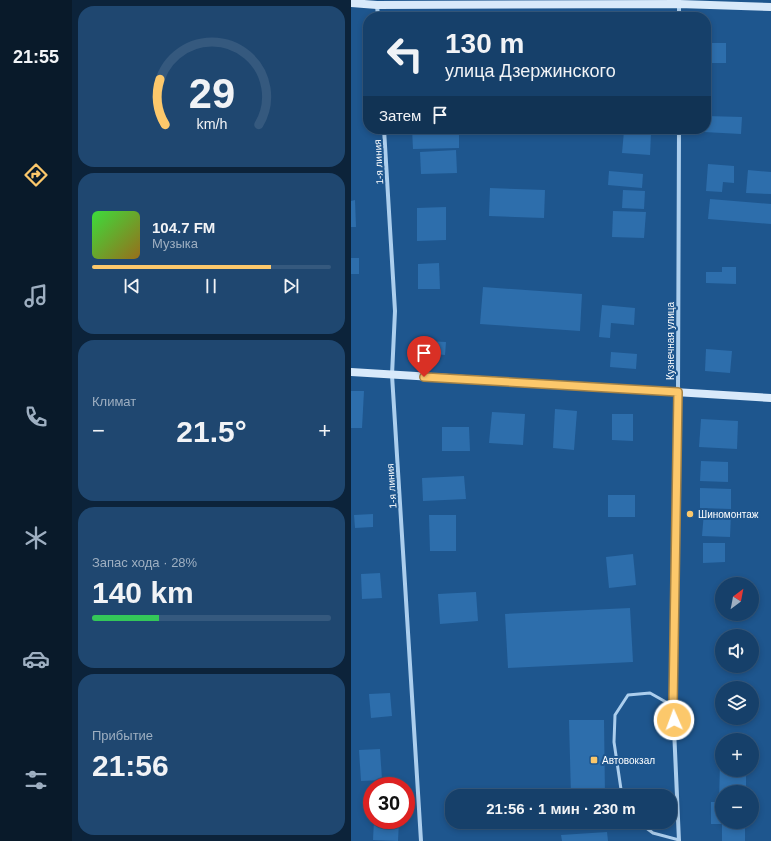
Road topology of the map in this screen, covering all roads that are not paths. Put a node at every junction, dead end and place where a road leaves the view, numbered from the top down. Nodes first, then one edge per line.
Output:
1 (679, 2) edge
2 (351, 3) edge
3 (377, 5) junction
4 (771, 8) edge
5 (378, 12) edge
6 (384, 134) edge
7 (679, 134) edge
8 (351, 372) edge
9 (392, 375) junction
10 (678, 392) junction
11 (771, 398) edge
12 (673, 706) junction
13 (621, 789) edge
14 (648, 829) edge
15 (679, 840) edge
16 (421, 841) edge

1 - 3 street
1 - 4 street
2 - 3 street
3 - 5 street
6 - 9 street, 1-я линия
7 - 10 street, Кузнечная улица
8 - 9 street
9 - 10 street
9 - 16 street, 1-я линия
10 - 11 street
10 - 12 street, Кузнечная улица
12 - 13 lane
12 - 15 street, Кузнечная улица
14 - 15 lane

